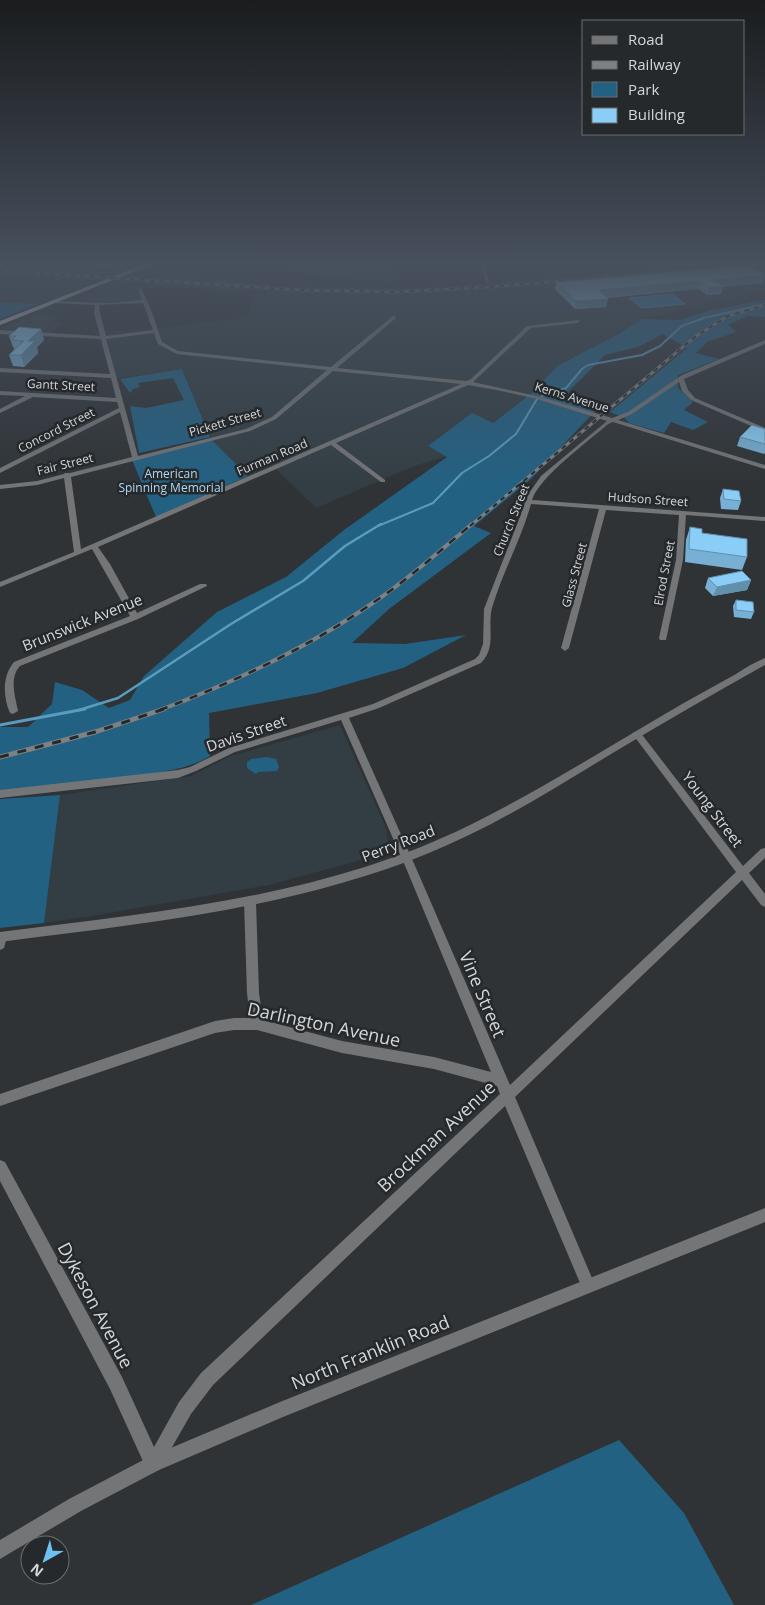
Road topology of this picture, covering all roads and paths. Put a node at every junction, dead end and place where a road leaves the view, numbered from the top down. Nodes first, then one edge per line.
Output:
1 (103, 338) edge
2 (159, 338) edge
3 (370, 338) edge
4 (517, 338) edge
5 (765, 342) edge
6 (334, 368) junction
7 (0, 370) edge
8 (114, 376) junction
9 (681, 379) junction
10 (468, 383) junction
11 (0, 393) edge
12 (32, 395) junction
13 (120, 400) junction
14 (121, 409) junction
15 (0, 412) edge
16 (613, 421) junction
17 (765, 430) edge
18 (332, 443) junction
19 (135, 458) junction
20 (765, 467) edge
21 (0, 471) edge
22 (67, 474) junction
23 (383, 481) dead end
24 (0, 487) edge
25 (8, 488) junction
26 (0, 496) edge
27 (529, 502) junction
28 (603, 507) junction
29 (683, 512) junction
30 (765, 519) edge
31 (94, 546) junction
32 (78, 553) junction
33 (1, 582) edge
34 (203, 586) dead end
35 (135, 617) junction
36 (662, 638) dead end
37 (565, 648) dead end
38 (487, 652) joint
39 (765, 660) edge
40 (13, 711) dead end
41 (344, 717) junction
42 (637, 734) junction
43 (0, 794) edge
44 (765, 852) edge
45 (406, 857) junction
46 (743, 873) junction
47 (250, 902) junction
48 (765, 902) edge
49 (0, 940) edge
50 (257, 1024) junction
51 (501, 1080) junction
52 (506, 1096) junction
53 (0, 1100) edge
54 (0, 1167) edge
55 (765, 1215) edge
56 (588, 1285) junction
57 (154, 1464) junction
58 (0, 1550) edge

1 - 8 street
2 - 6 street, Kerns Avenue
3 - 6 street, Pickett Street
4 - 10 street, Furman Road
5 - 9 street, Church Street
6 - 10 street, Kerns Avenue
6 - 19 street, Pickett Street
7 - 8 street
8 - 13 street
9 - 16 street, Church Street
9 - 17 street
10 - 16 street, Kerns Avenue
10 - 18 street, Furman Road
11 - 12 street, Gantt Street
12 - 13 street, Gantt Street
12 - 15 street
13 - 14 street
14 - 19 street
14 - 21 street, Concord Street
16 - 20 street, Kerns Avenue
16 - 27 street, Church Street
18 - 23 street
18 - 31 street, Furman Road
19 - 22 street, Fair Street
22 - 25 street, Fair Street
22 - 32 street
24 - 25 street, Fair Street
25 - 26 street
27 - 28 street, Hudson Street
27 - 38 street, Church Street
28 - 29 street, Hudson Street
28 - 37 street, Glass Street
29 - 30 street, Hudson Street
29 - 36 street, Elrod Street
31 - 32 street, Furman Road
31 - 35 street
32 - 33 street, Furman Road
34 - 35 street, Brunswick Avenue
35 - 40 street, Brunswick Avenue
38 - 41 street, Davis Street
39 - 42 street, Perry Road
41 - 43 street, Davis Street
41 - 45 street, Vine Street
42 - 45 street, Perry Road
42 - 46 street, Young Street
44 - 46 street, Brockman Avenue
45 - 47 street, Perry Road
45 - 51 street, Vine Street
46 - 48 street, Young Street
46 - 52 street, Brockman Avenue
47 - 49 street, Perry Road
47 - 50 street
50 - 51 street, Darlington Avenue
50 - 53 street, Darlington Avenue
51 - 52 street, Vine Street
52 - 56 street, Vine Street
52 - 57 street, Brockman Avenue
54 - 57 street, Dykeson Avenue
55 - 56 street, North Franklin Road
56 - 57 street, North Franklin Road
57 - 58 street, North Franklin Road

